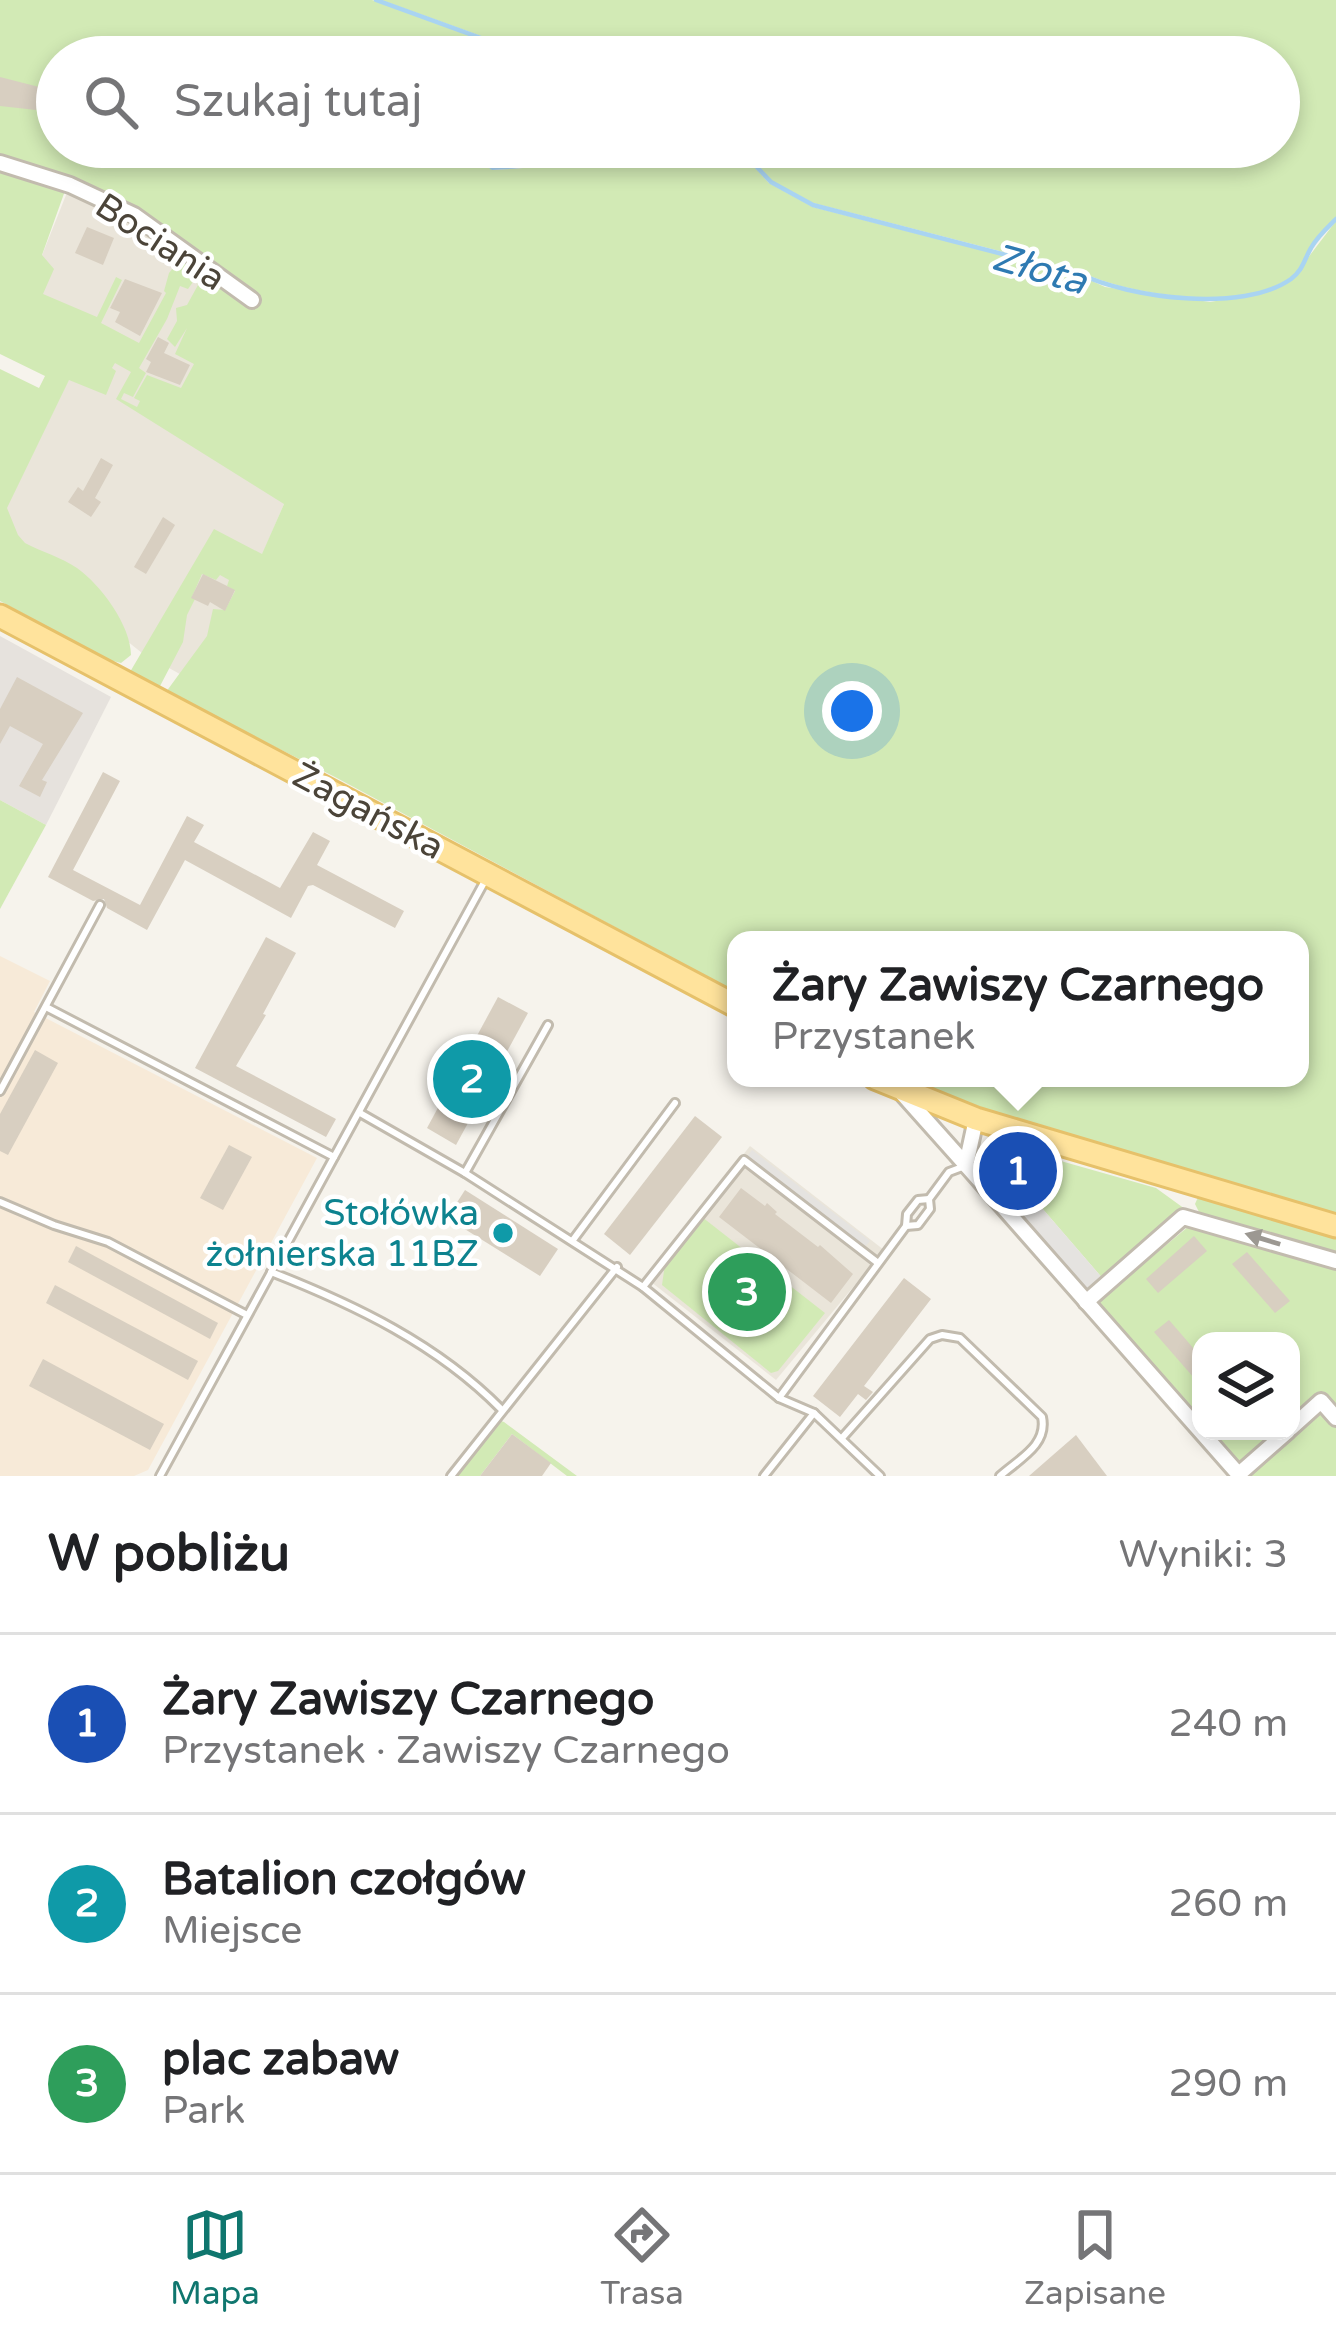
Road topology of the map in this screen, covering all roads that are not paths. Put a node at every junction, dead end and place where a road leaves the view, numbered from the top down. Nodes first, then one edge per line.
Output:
1 (0, 164) edge
2 (252, 300) dead end
3 (0, 616) edge
4 (488, 873) junction
5 (100, 905) dead end
6 (727, 1001) edge
7 (46, 1007) junction
8 (548, 1025) dead end
9 (894, 1087) edge
10 (900, 1090) junction
11 (0, 1091) edge
12 (675, 1103) dead end
13 (359, 1113) junction
14 (976, 1119) junction
15 (334, 1157) junction
16 (966, 1166) junction
17 (465, 1173) junction
18 (1198, 1185) junction
19 (0, 1202) edge
20 (1191, 1217) junction
21 (1336, 1226) edge
22 (573, 1240) junction
23 (1336, 1261) edge
24 (878, 1263) junction
25 (616, 1267) junction
26 (271, 1272) junction
27 (643, 1287) junction
28 (1086, 1303) junction
29 (247, 1315) junction
30 (779, 1398) junction
31 (501, 1409) junction
32 (814, 1413) junction
33 (1336, 1418) edge
34 (1300, 1420) edge
35 (842, 1438) junction
36 (1278, 1440) edge
37 (1240, 1475) edge
38 (160, 1476) edge
39 (452, 1476) edge
40 (764, 1476) edge
41 (880, 1476) edge
42 (1000, 1476) edge

1 - 2 street, Bociania
3 - 4 main road, Żagańska
4 - 6 main road, Żagańska
4 - 13 lane
5 - 7 lane
7 - 11 lane
7 - 15 lane
8 - 17 lane
9 - 10 main road
10 - 14 main road
10 - 16 street
12 - 22 lane
13 - 15 lane
13 - 17 lane
14 - 16 street
14 - 18 main road
15 - 26 lane
16 - 24 lane
16 - 28 street
17 - 22 lane
18 - 20 street
18 - 21 main road
19 - 29 lane
23 -> 20 street
20 - 28 street
22 - 25 lane
24 - 27 lane
24 - 30 lane
25 - 27 lane
25 - 31 lane
26 - 29 lane
26 - 31 lane
27 - 30 lane
28 - 37 street
29 - 38 lane
30 - 32 lane
31 - 39 lane
32 - 35 lane
32 - 40 lane
33 - 34 street
35 - 41 lane
35 - 42 lane
36 - 37 street

